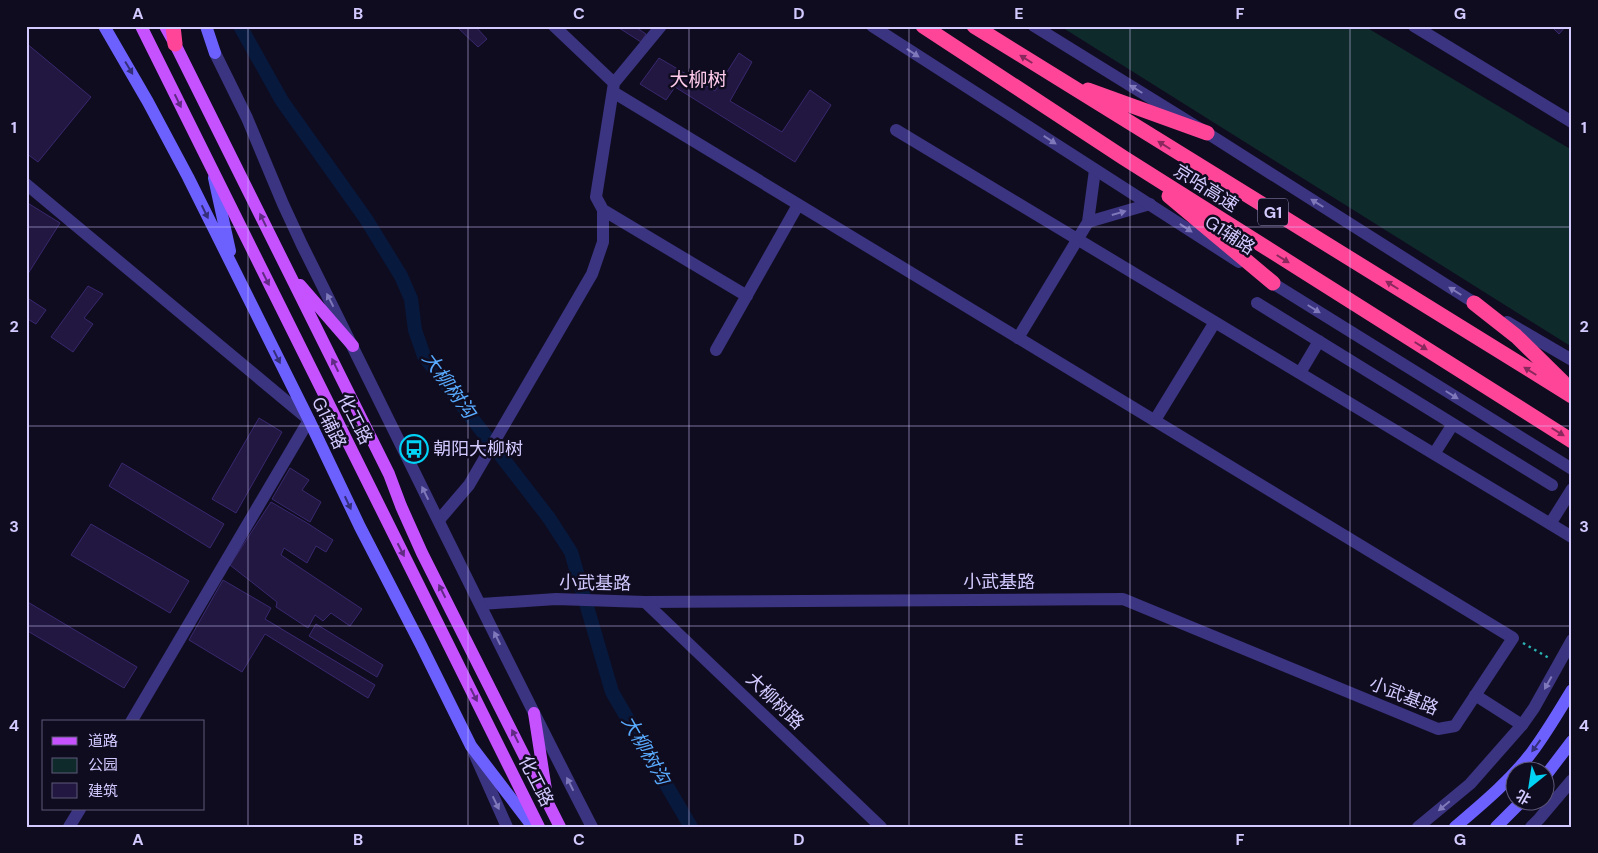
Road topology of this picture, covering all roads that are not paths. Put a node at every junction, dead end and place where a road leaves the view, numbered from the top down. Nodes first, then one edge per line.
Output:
1 (104, 26) edge
2 (140, 26) edge
3 (164, 26) edge
4 (173, 26) edge
5 (206, 26) edge
6 (554, 26) edge
7 (661, 26) edge
8 (872, 26) edge
9 (923, 26) edge
10 (974, 26) edge
11 (1034, 26) edge
12 (1414, 26) edge
13 (176, 44) junction
14 (215, 53) joint
15 (1060, 80) junction
16 (613, 88) junction
17 (1572, 122) edge
18 (896, 130) dead end
19 (1206, 133) junction
20 (1124, 158) junction
21 (1096, 170) junction
22 (213, 173) junction
23 (26, 184) edge
24 (798, 204) junction
25 (1150, 204) junction
26 (603, 210) junction
27 (1088, 222) junction
28 (1078, 239) junction
29 (233, 270) junction
30 (289, 272) junction
31 (1273, 284) junction
32 (747, 296) junction
33 (1258, 302) dead end
34 (1474, 303) junction
35 (1215, 322) junction
36 (1018, 338) junction
37 (1319, 341) junction
38 (353, 346) junction
39 (716, 350) dead end
40 (1572, 360) edge
41 (1300, 373) junction
42 (1572, 389) edge
43 (1572, 396) edge
44 (309, 420) junction
45 (1155, 420) junction
46 (1453, 424) junction
47 (1572, 441) edge
48 (1434, 454) junction
49 (1572, 469) edge
50 (1552, 485) dead end
51 (1572, 488) edge
52 (439, 520) junction
53 (1550, 524) junction
54 (1572, 538) edge
55 (645, 602) junction
56 (481, 604) junction
57 (1572, 640) edge
58 (1572, 690) edge
59 (1475, 695) junction
60 (534, 713) junction
61 (132, 720) edge
62 (1522, 725) junction
63 (1572, 741) edge
64 (471, 746) junction
65 (1556, 762) edge
66 (1572, 780) edge
67 (548, 802) junction
68 (79, 810) edge
69 (1513, 810) edge
70 (70, 827) edge
71 (507, 827) edge
72 (533, 827) edge
73 (540, 827) edge
74 (560, 827) edge
75 (592, 827) edge
76 (881, 827) edge
77 (1418, 827) edge
78 (1455, 827) edge
79 (1496, 827) edge
80 (1531, 827) edge

1 -> 29 main road, G1辅路
2 -> 22 main road, 化工路
3 - 13 main road, 化工路
4 - 13 highway
5 - 14 main road
6 - 16 street
7 - 16 street
8 -> 21 street, G1辅路
9 - 20 highway, 京哈高速 / G1
15 -> 10 highway, 京哈高速 / G1
19 -> 11 street
12 - 17 street
30 -> 13 main road, 化工路
38 -> 14 street
15 - 19 highway
43 -> 15 highway, 京哈高速 / G1
16 - 24 street
16 - 26 street
18 - 28 street
34 -> 19 street
20 - 31 highway
20 -> 47 highway, 京哈高速 / G1
21 - 25 street, G1辅路
21 - 27 street
22 - 29 main road
22 -> 73 main road, 化工路
23 - 44 street
24 - 32 street
24 - 36 street
27 -> 25 street
25 -> 31 street, G1辅路
26 - 32 street
26 - 52 street
27 - 28 street
28 - 35 street
28 - 36 street
29 -> 44 main road, G1辅路
30 - 38 main road
67 -> 30 main road, 化工路
31 -> 49 street, G1辅路
32 - 39 street
33 - 37 street
34 - 40 street
34 - 42 highway
35 - 41 street
35 - 45 street
36 - 45 street
37 - 41 street
37 - 46 street
52 -> 38 street
41 - 48 street
44 - 61 street
44 -> 64 main road, G1辅路
45 - 59 street, 小武基路
46 - 48 street
46 - 50 street
48 - 53 street
51 - 53 street
52 - 56 street
53 - 54 street
55 - 56 street, 小武基路
55 - 59 street, 小武基路
55 - 76 street, 大柳树路
60 -> 56 street
57 -> 62 street
58 -> 78 main road
59 - 62 street
60 - 67 main road
75 -> 60 street
62 -> 77 street
63 - 65 main road
64 -> 71 street
64 - 72 main road, G1辅路
66 - 80 street
67 - 74 main road, 化工路
68 - 70 street
69 - 79 main road

